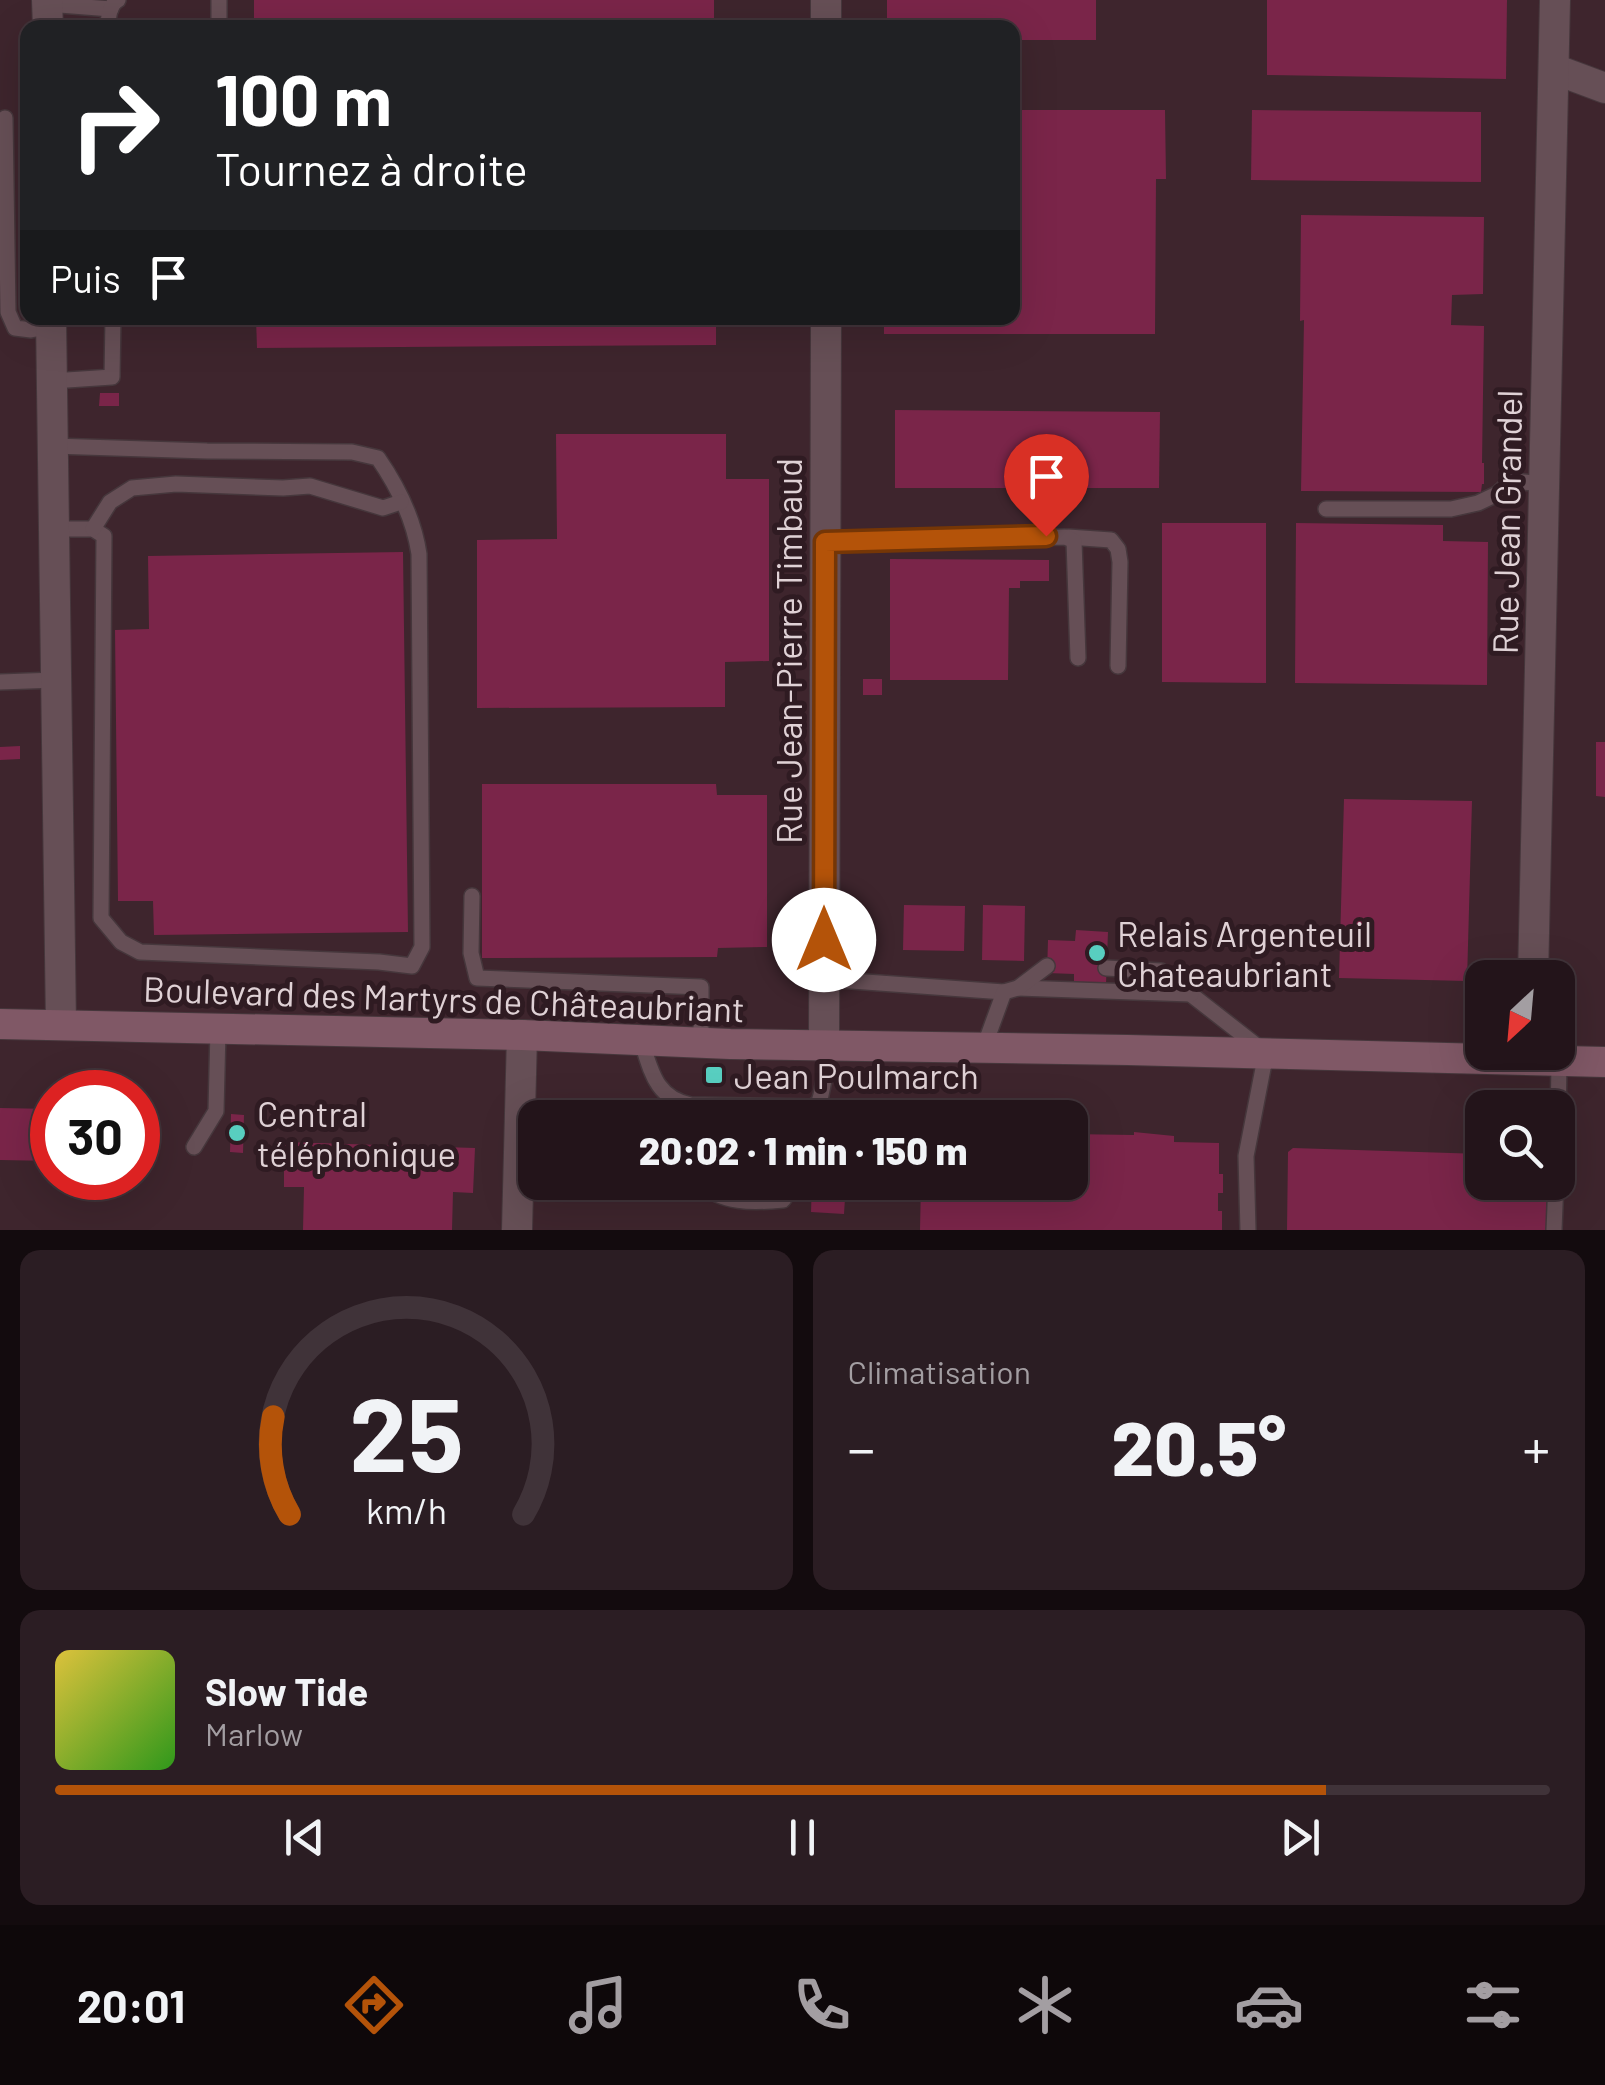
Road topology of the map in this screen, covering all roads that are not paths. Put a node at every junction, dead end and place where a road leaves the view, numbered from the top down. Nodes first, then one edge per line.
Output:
1 (1555, 0) edge
2 (115, 4) edge
3 (47, 10) edge
4 (1554, 69) junction
5 (1605, 88) edge
6 (5, 118) dead end
7 (44, 325) edge
8 (51, 325) edge
9 (113, 325) edge
10 (826, 325) edge
11 (52, 381) junction
12 (53, 446) junction
13 (1544, 484) junction
14 (402, 502) junction
15 (1326, 509) dead end
16 (54, 529) junction
17 (93, 529) junction
18 (1065, 537) junction
19 (825, 542) junction
20 (1078, 658) dead end
21 (1118, 666) dead end
22 (56, 680) junction
23 (0, 682) edge
24 (472, 896) dead end
25 (1533, 960) edge
26 (1047, 966) dead end
27 (1106, 968) dead end
28 (824, 979) junction
29 (1011, 990) junction
30 (1191, 994) junction
31 (0, 1024) edge
32 (61, 1026) junction
33 (218, 1030) junction
34 (522, 1036) junction
35 (641, 1040) junction
36 (700, 1043) junction
37 (828, 1045) junction
38 (984, 1047) junction
39 (1266, 1054) junction
40 (1465, 1057) edge
41 (1575, 1060) edge
42 (1605, 1062) edge
43 (675, 1100) edge
44 (819, 1100) edge
45 (194, 1147) dead end
46 (734, 1200) edge
47 (783, 1200) edge
48 (1555, 1200) edge
49 (517, 1230) edge
50 (1248, 1230) edge
51 (1554, 1230) edge

1 - 4 street, Rue Jean Grandel
2 - 3 lane
4 - 5 street
4 - 13 street, Rue Jean Grandel
6 - 7 lane
8 - 11 street
9 - 11 lane
10 - 19 street, Rue Jean-Pierre Timbaud
11 - 12 street
12 - 14 lane
12 - 16 street
13 - 15 lane
13 - 25 street, Rue Jean Grandel
14 - 17 lane
14 - 17 lane
16 - 17 lane
16 - 22 street
18 - 19 lane
18 - 20 lane
18 - 21 lane
19 - 28 street, Rue Jean-Pierre Timbaud
22 - 23 lane
22 - 32 street
24 - 36 lane
26 - 29 lane
27 - 30 lane
28 - 29 lane
28 - 37 street, Rue Jean-Pierre Timbaud
29 - 30 lane
29 - 38 lane
30 - 39 lane
31 - 32 main road, Boulevard des Martyrs de Châteaubriant
32 - 33 main road, Boulevard des Martyrs de Châteaubriant
33 - 34 main road, Boulevard des Martyrs de Châteaubriant
33 - 45 lane
34 - 35 main road, Boulevard des Martyrs de Châteaubriant
34 - 49 street
35 - 36 main road, Boulevard des Martyrs de Châteaubriant
35 - 43 lane
36 - 37 main road, Boulevard des Martyrs de Châteaubriant
37 - 38 main road, Boulevard des Martyrs de Châteaubriant
37 - 44 lane
38 - 39 main road, Boulevard des Martyrs de Châteaubriant
39 - 40 main road, Boulevard des Martyrs de Châteaubriant
39 - 50 lane
41 - 42 main road, Boulevard des Martyrs de Châteaubriant
46 - 47 lane
48 - 51 lane

